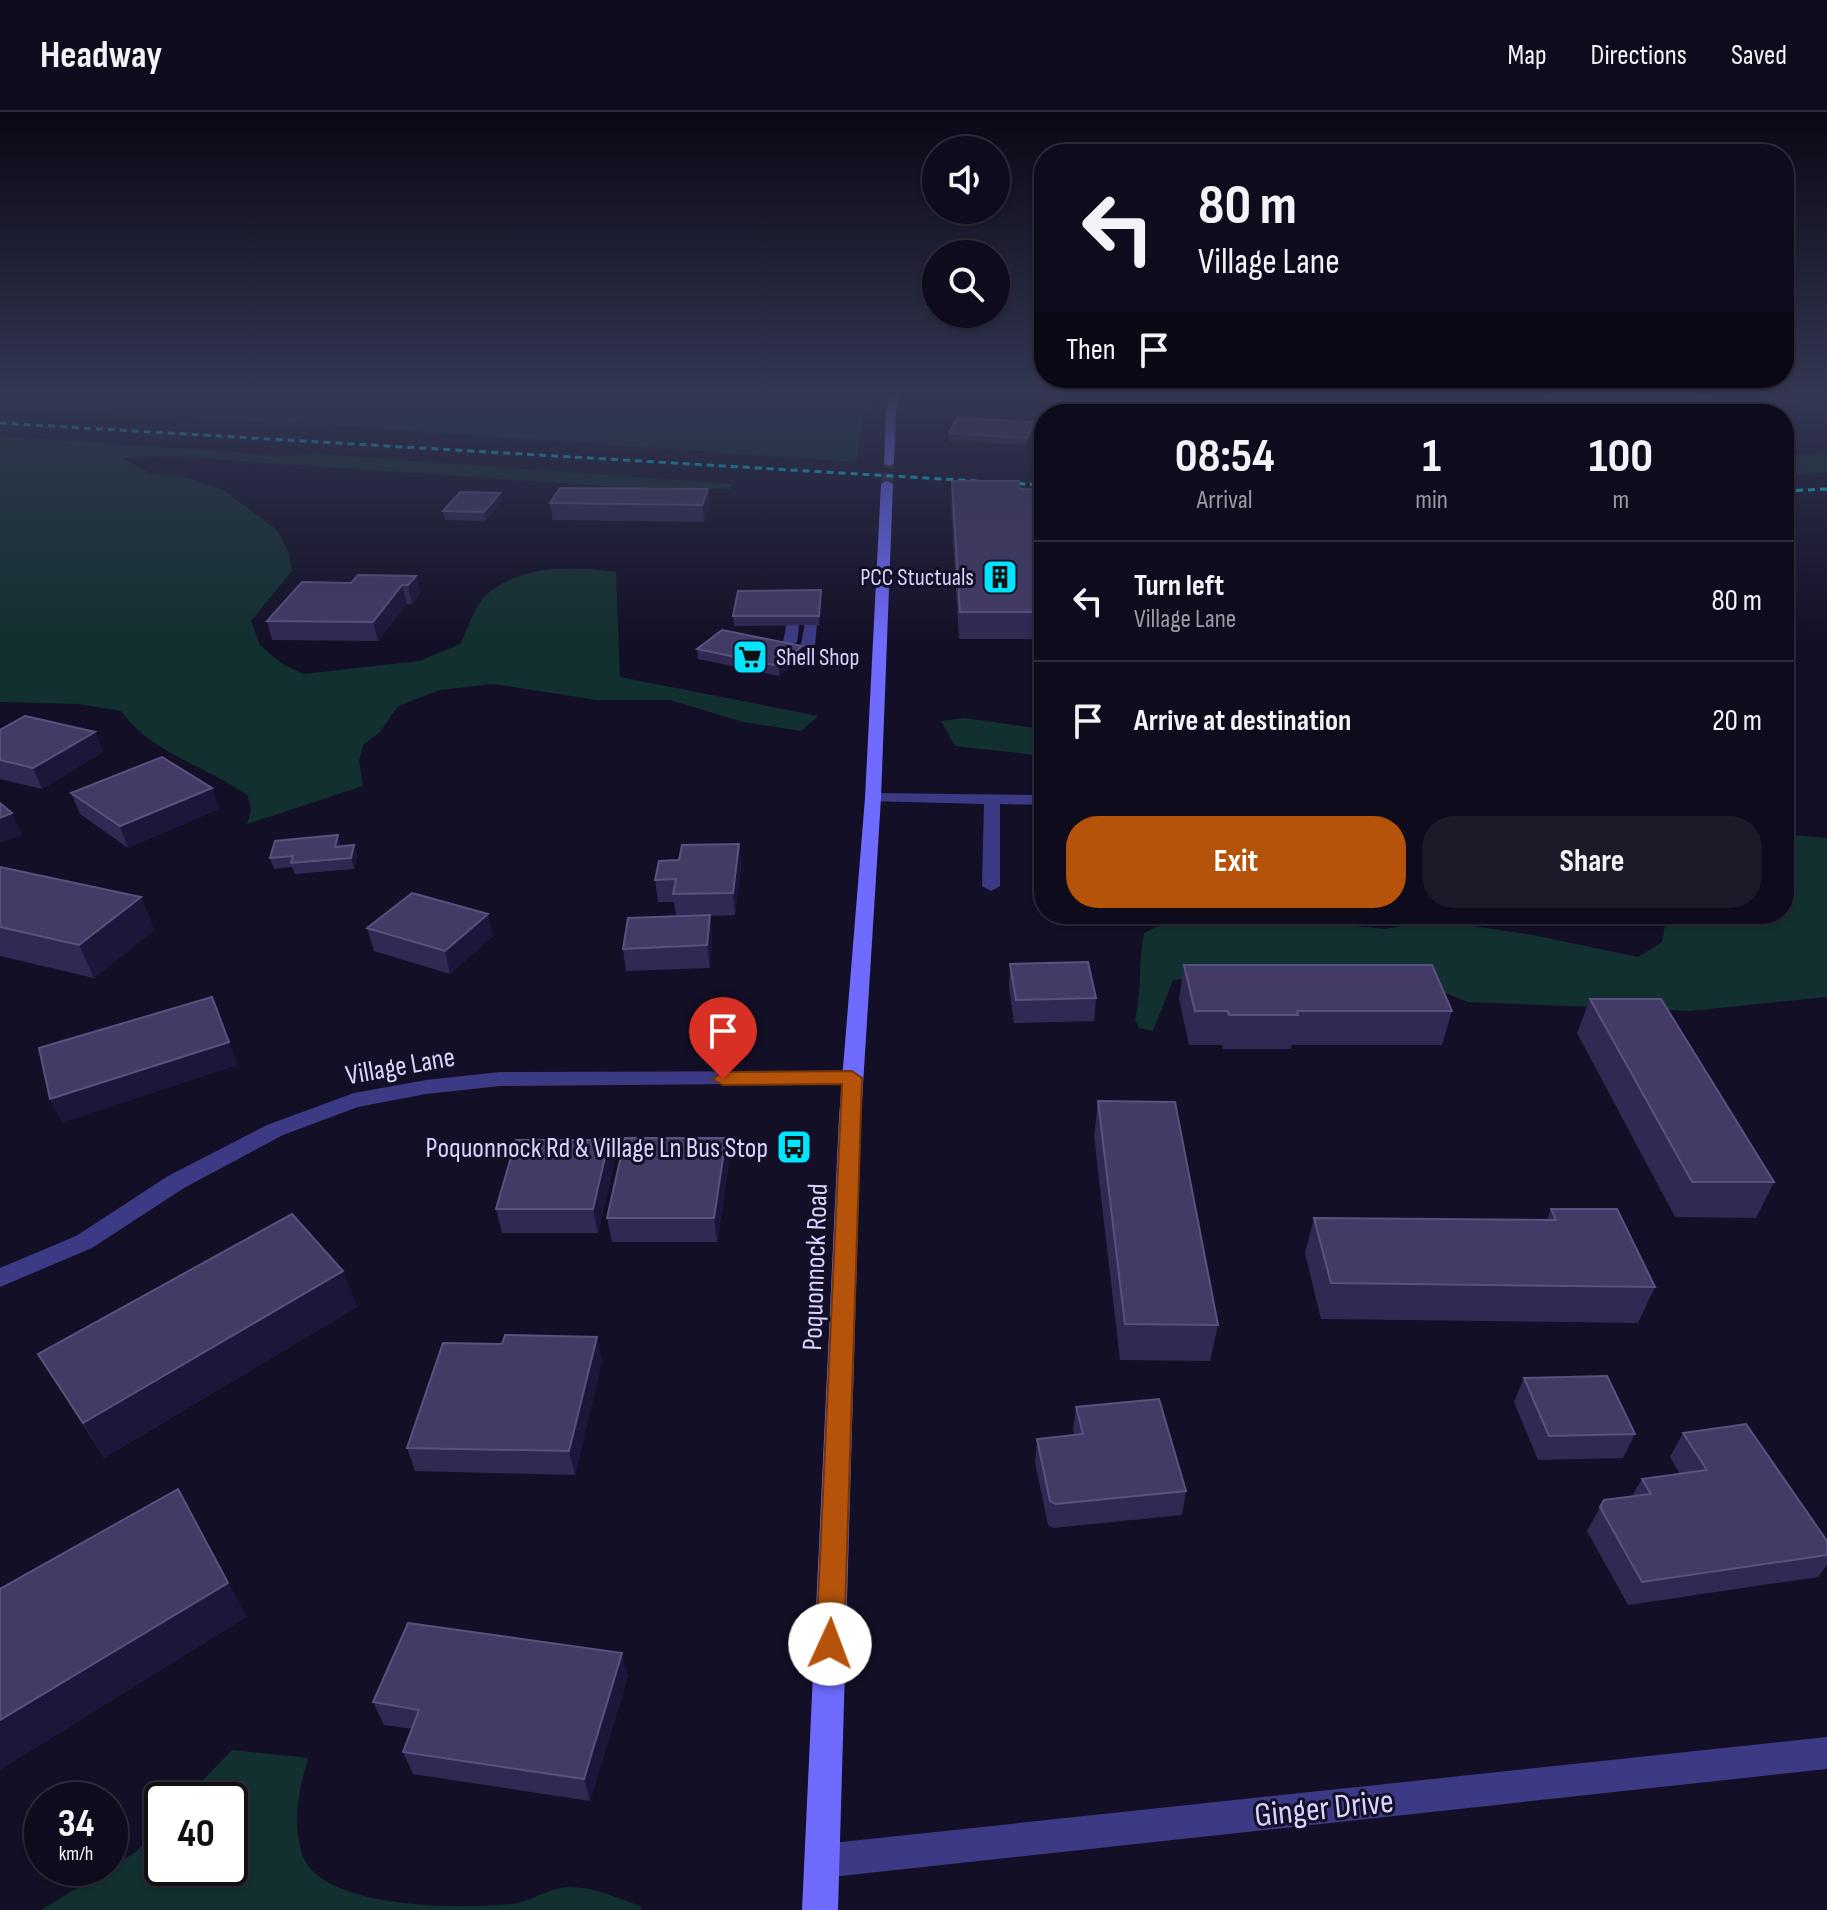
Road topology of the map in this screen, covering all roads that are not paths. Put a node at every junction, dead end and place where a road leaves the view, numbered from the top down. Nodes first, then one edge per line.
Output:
1 (888, 476) tunnel mouth
2 (792, 625) edge
3 (810, 625) edge
4 (790, 642) edge
5 (808, 645) dead end
6 (873, 798) junction
7 (992, 799) junction
8 (1034, 800) edge
9 (991, 886) dead end
10 (852, 1078) junction
11 (0, 1278) edge
12 (1827, 1753) edge
13 (822, 1861) junction
14 (820, 1910) edge

1 - 6 street, Poquonnock Road
2 - 4 street
3 - 5 street
6 - 7 street
6 - 10 street, Poquonnock Road
7 - 8 street
7 - 9 street
10 - 11 street, Village Lane
10 - 13 street, Poquonnock Road
12 - 13 street, Ginger Drive
13 - 14 street, Poquonnock Road

